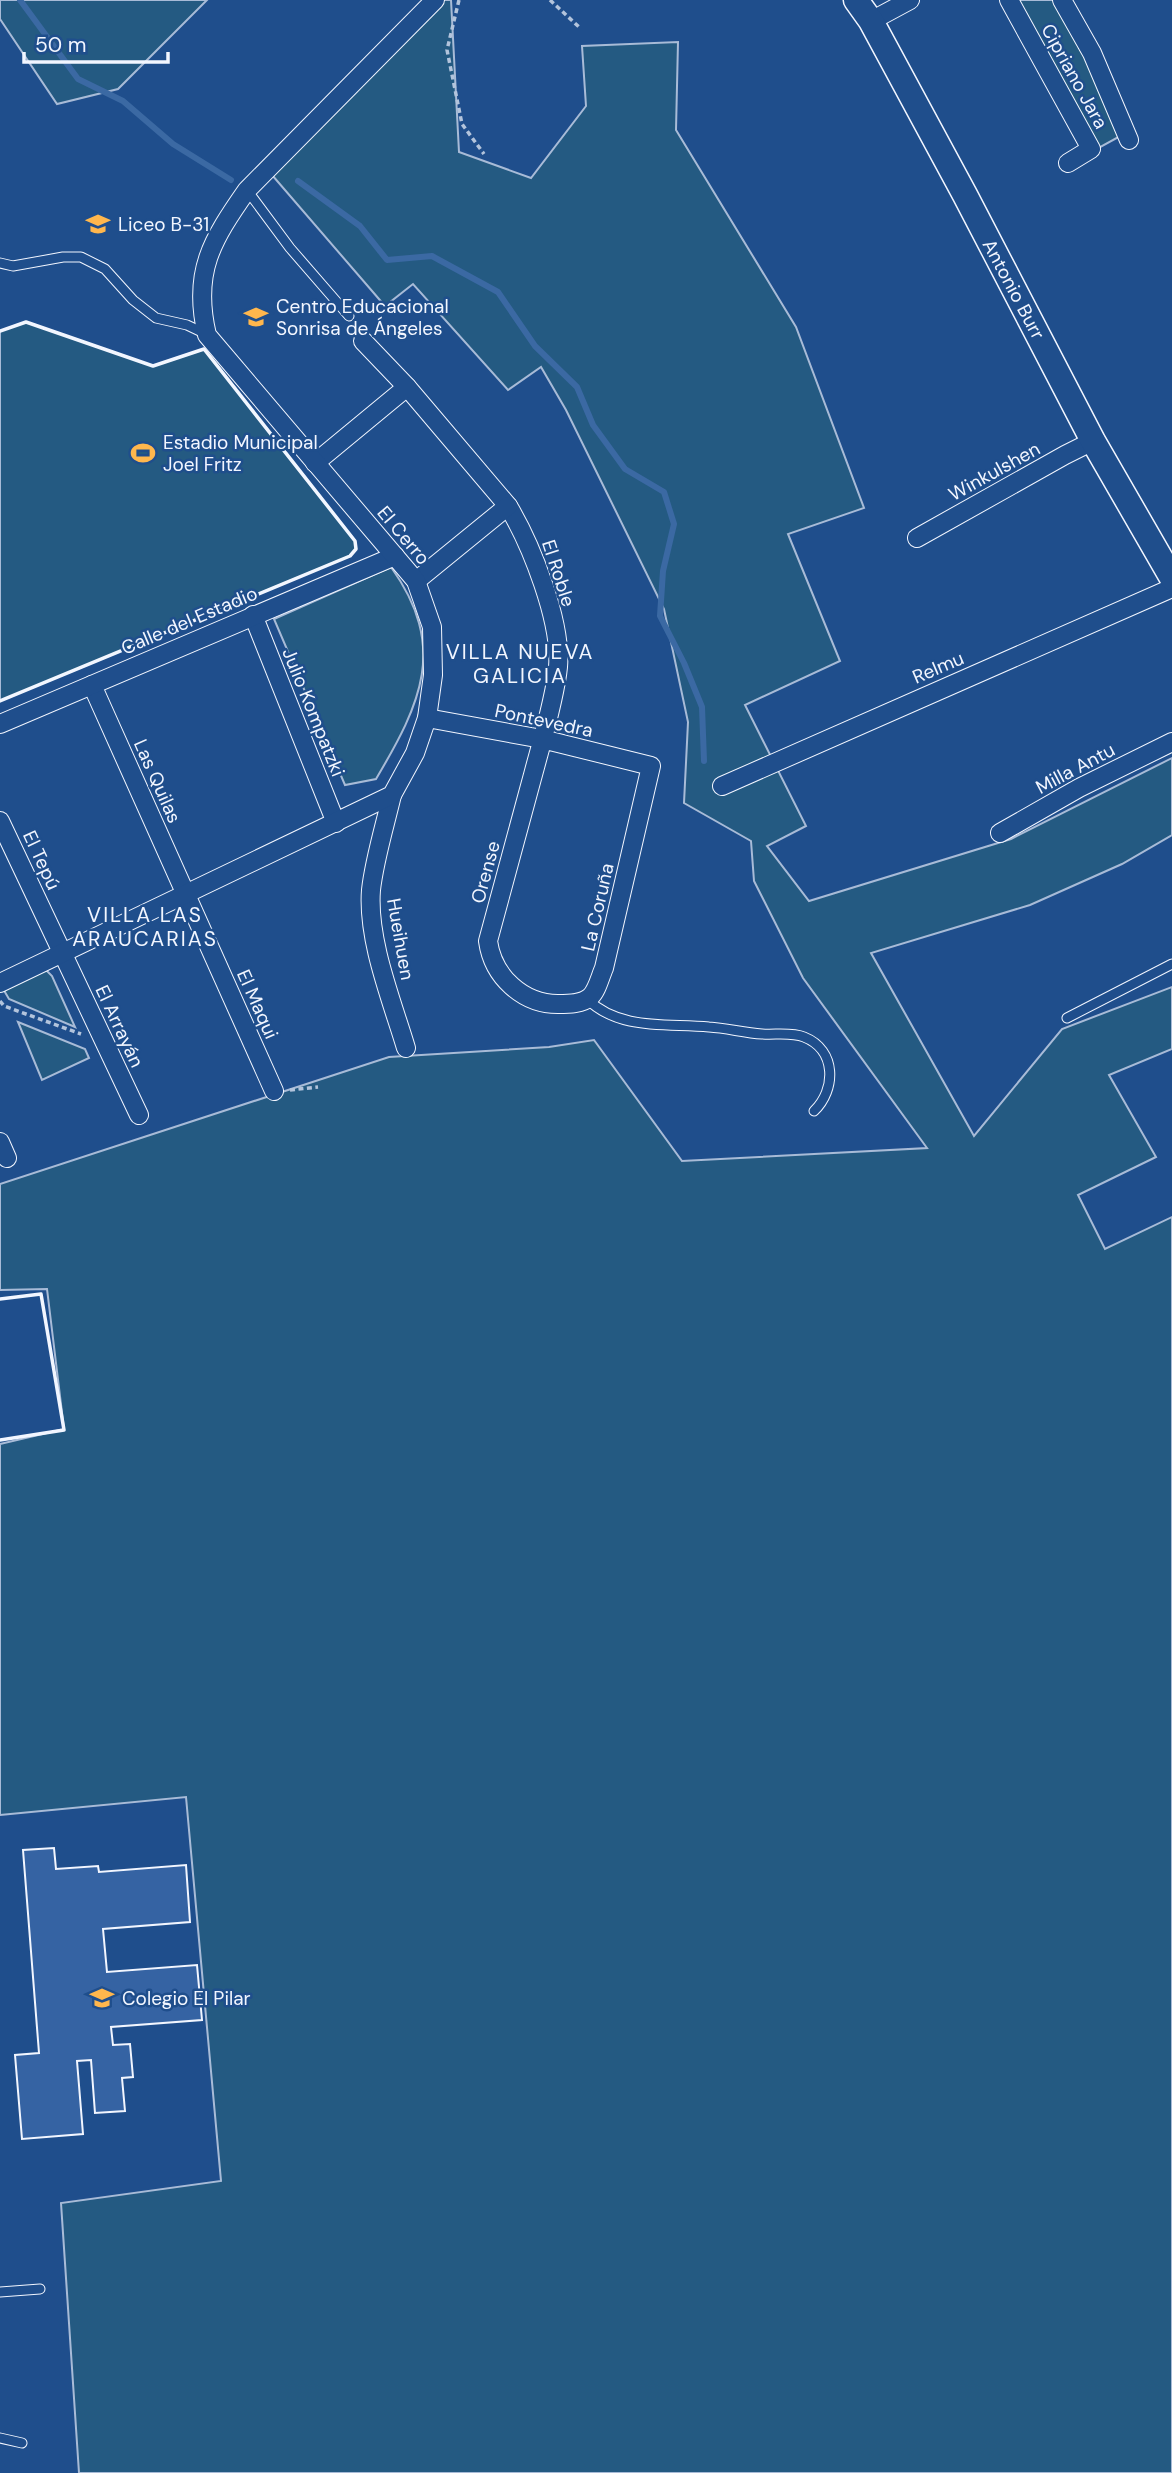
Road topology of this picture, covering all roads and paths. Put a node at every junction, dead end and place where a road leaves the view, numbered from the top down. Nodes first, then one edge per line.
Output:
1 (435, 0) edge
2 (459, 0) edge
3 (550, 0) edge
4 (856, 0) edge
5 (910, 0) edge
6 (1009, 0) edge
7 (1062, 0) edge
8 (871, 21) junction
9 (579, 27) dead end
10 (1129, 140) dead end
11 (484, 154) dead end
12 (1068, 163) dead end
13 (247, 190) junction
14 (0, 263) edge
15 (349, 316) dead end
16 (207, 335) junction
17 (363, 341) dead end
18 (407, 387) junction
19 (1093, 442) junction
20 (315, 463) junction
21 (508, 506) junction
22 (917, 538) dead end
23 (396, 556) junction
24 (1172, 578) edge
25 (416, 581) junction
26 (1172, 589) edge
27 (253, 615) junction
28 (92, 685) junction
29 (427, 718) junction
30 (0, 724) edge
31 (542, 739) junction
32 (1172, 742) edge
33 (651, 766) joint
34 (722, 786) dead end
35 (392, 795) junction
36 (0, 821) edge
37 (336, 823) junction
38 (1000, 833) dead end
39 (186, 895) junction
40 (63, 954) junction
41 (1172, 964) edge
42 (0, 983) edge
43 (587, 999) junction
44 (0, 1001) edge
45 (1067, 1018) dead end
46 (106, 1044) junction
47 (406, 1048) dead end
48 (318, 1087) dead end
49 (274, 1091) joint
50 (814, 1111) dead end
51 (139, 1115) dead end
52 (40, 2289) dead end
53 (0, 2292) edge
54 (0, 2438) edge
55 (22, 2443) dead end

1 - 13 street
2 - 11 path
3 - 9 path
4 - 8 street, Antonio Burr
5 - 8 street
6 - 12 street, Cipriano Jara
7 - 10 street, Cipriano Jara
8 - 19 street, Antonio Burr
13 - 15 lane
13 - 16 street
14 - 16 lane
16 - 20 street, El Cerro
17 - 18 street, El Roble
18 - 20 street
18 - 21 street, El Roble
19 - 22 street, Winkulshen
19 - 24 street, Antonio Burr
20 - 23 street, El Cerro
21 - 25 street
21 - 31 street, El Roble
23 - 25 street, El Cerro
23 - 27 street, Calle del Estadio
25 - 29 street, El Cerro
26 - 34 street, Relmu
27 - 28 street, Calle del Estadio
27 - 37 street, Julio Kompatzki
28 - 30 street, Calle del Estadio
28 - 39 street, Las Quilas
29 - 31 street, Pontevedra
29 - 35 street, El Cerro
31 - 33 street, Pontevedra
31 - 43 street, Orense
32 - 38 street, Milla Antu
33 - 43 street, La Coruña
35 - 37 street
35 - 47 street, Hueihuen
36 - 40 street, El Tepú
37 - 39 street
39 - 40 street
39 - 49 street, El Maqui
40 - 42 street
40 - 46 street, El Arrayán
41 - 45 lane
43 - 50 lane
44 - 46 path
46 - 51 street, El Arrayán
48 - 49 path
52 - 53 lane
54 - 55 lane

